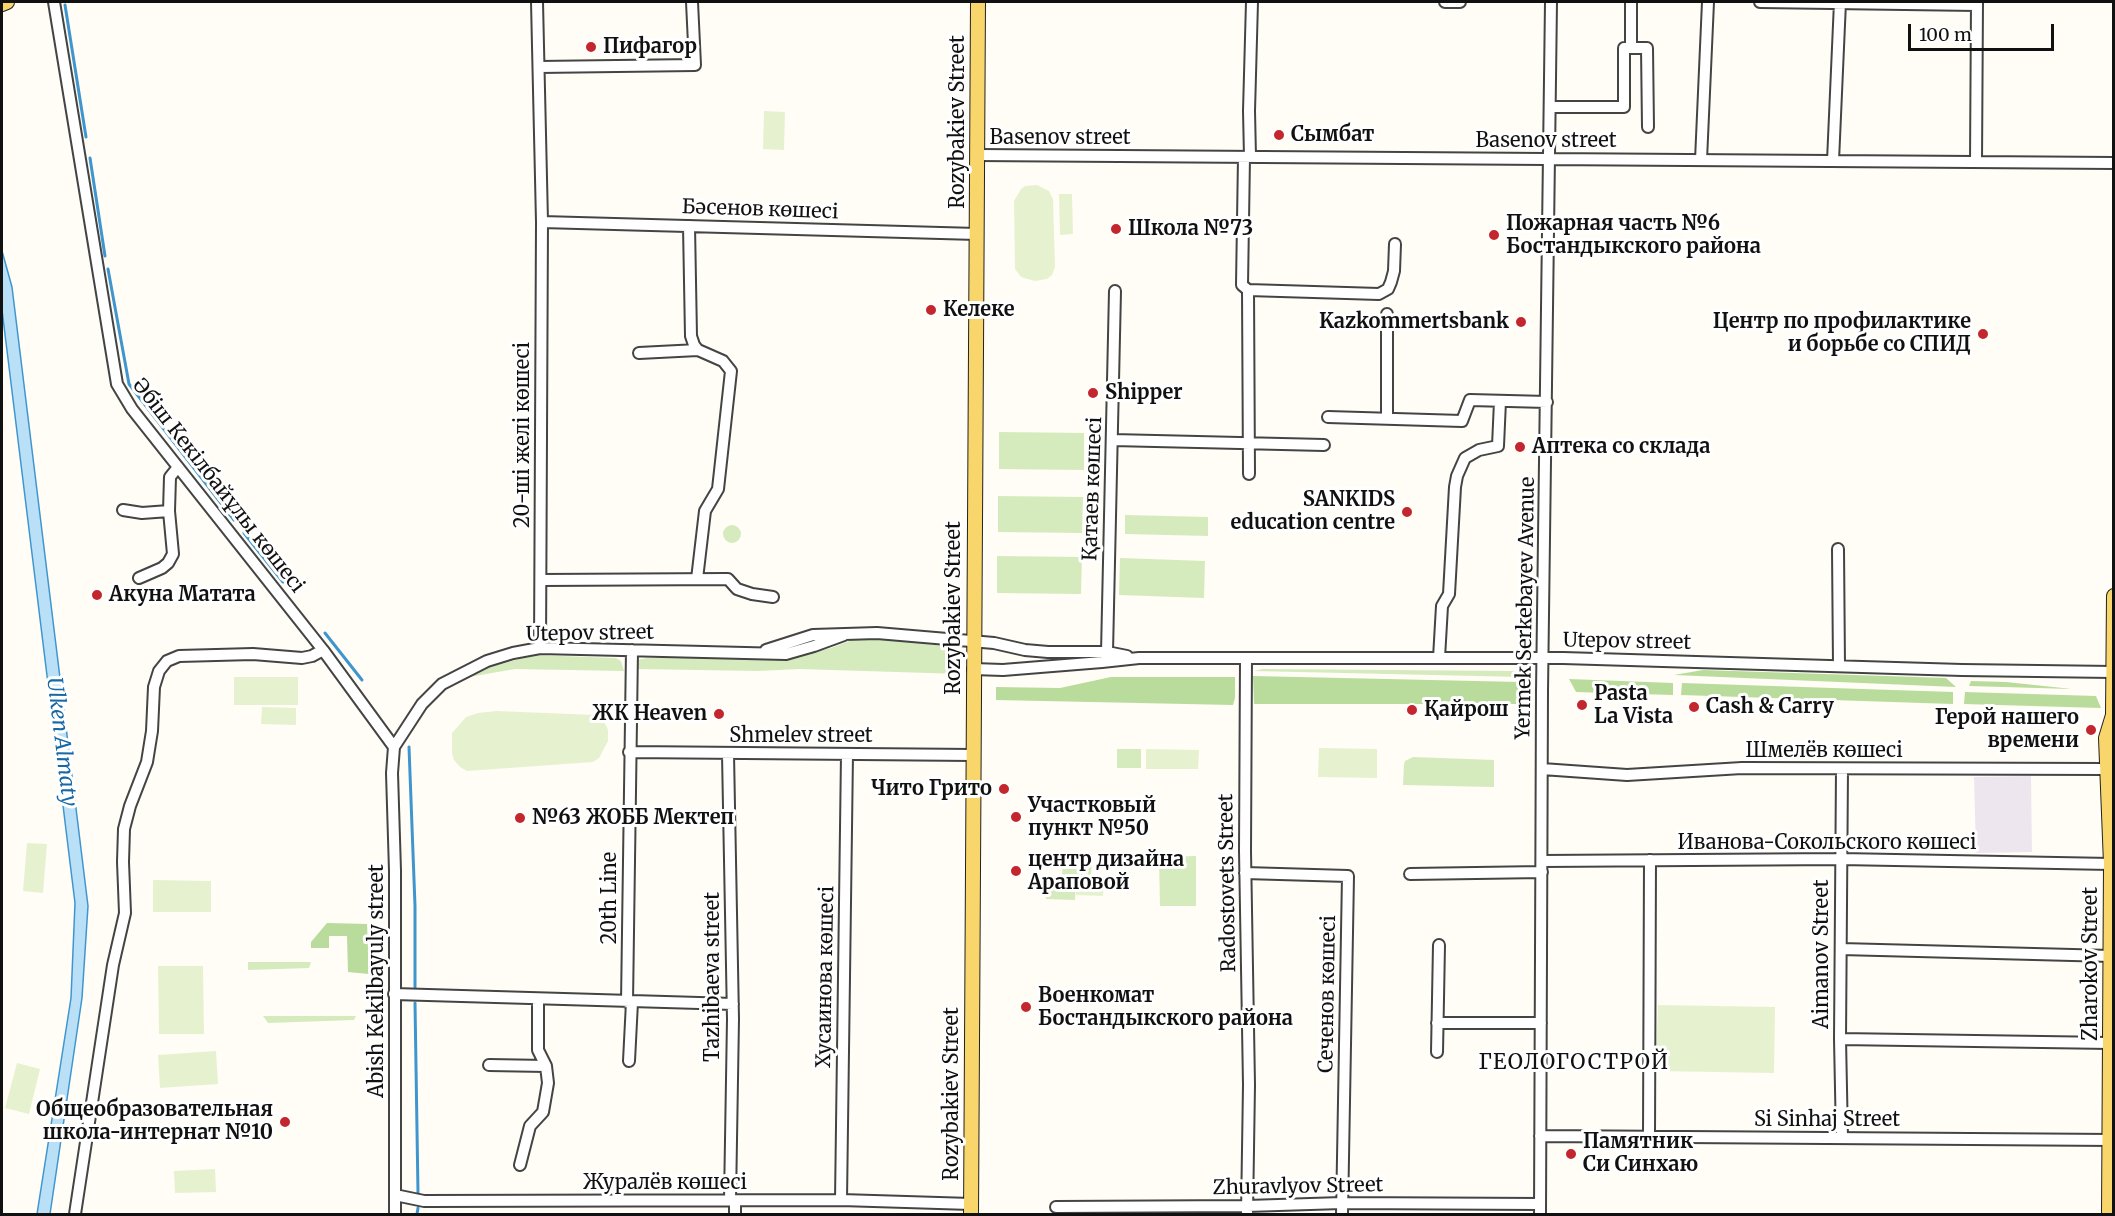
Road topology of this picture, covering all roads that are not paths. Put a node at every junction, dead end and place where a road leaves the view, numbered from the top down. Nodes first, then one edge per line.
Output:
1 (6, 2) edge
2 (54, 2) edge
3 (537, 2) edge
4 (693, 2) edge
5 (978, 2) edge
6 (1252, 2) edge
7 (1445, 2) edge
8 (1460, 2) edge
9 (1551, 2) edge
10 (1631, 2) edge
11 (1708, 2) edge
12 (1760, 2) edge
13 (1840, 2) edge
14 (1977, 3) edge
15 (2, 4) edge
16 (1631, 48) junction
17 (539, 67) junction
18 (1550, 107) junction
19 (1648, 127) dead end
20 (977, 155) junction
21 (1247, 157) junction
22 (1550, 159) junction
23 (1701, 160) junction
24 (1833, 161) junction
25 (1976, 162) junction
26 (2114, 163) edge
27 (542, 222) junction
28 (689, 226) junction
29 (977, 234) junction
30 (1395, 244) dead end
31 (1248, 290) junction
32 (1115, 291) dead end
33 (1387, 314) dead end
34 (698, 350) junction
35 (639, 353) dead end
36 (1500, 401) junction
37 (1547, 402) junction
38 (1328, 417) dead end
39 (1387, 418) junction
40 (1113, 440) junction
41 (1250, 443) junction
42 (1324, 445) dead end
43 (178, 467) junction
44 (1249, 474) dead end
45 (123, 510) dead end
46 (168, 511) junction
47 (1838, 549) dead end
48 (139, 578) dead end
49 (697, 579) junction
50 (541, 580) junction
51 (2114, 596) edge
52 (773, 597) dead end
53 (974, 641) junction
54 (540, 648) junction
55 (323, 650) junction
56 (632, 650) junction
57 (1107, 652) junction
58 (1139, 658) junction
59 (1439, 658) junction
60 (1543, 658) junction
61 (1246, 659) junction
62 (1839, 666) junction
63 (973, 669) junction
64 (2113, 672) edge
65 (2113, 702) edge
66 (2113, 715) edge
67 (394, 747) junction
68 (629, 752) junction
69 (728, 753) junction
70 (847, 754) junction
71 (973, 755) junction
72 (1542, 769) junction
73 (2107, 769) junction
74 (1842, 770) junction
75 (1841, 859) junction
76 (1650, 860) junction
77 (1542, 861) junction
78 (2111, 864) junction
79 (1542, 872) junction
80 (1245, 873) junction
81 (1410, 873) dead end
82 (1438, 945) dead end
83 (1841, 949) junction
84 (2111, 956) junction
85 (394, 994) junction
86 (538, 999) junction
87 (630, 1002) junction
88 (733, 1004) junction
89 (1437, 1023) junction
90 (1541, 1023) junction
91 (1840, 1039) junction
92 (2110, 1043) junction
93 (1437, 1052) dead end
94 (628, 1061) dead end
95 (489, 1065) dead end
96 (546, 1066) junction
97 (1540, 1136) junction
98 (1649, 1136) junction
99 (1842, 1138) junction
100 (2111, 1140) edge
101 (520, 1166) dead end
102 (395, 1195) junction
103 (732, 1200) junction
104 (841, 1200) junction
105 (1056, 1207) dead end
106 (971, 1209) edge
107 (1342, 1209) edge
108 (1436, 1209) edge
109 (1540, 1209) edge
110 (1247, 1210) edge
111 (75, 1215) edge
112 (395, 1215) edge
113 (735, 1215) edge
114 (2109, 1215) edge

1 - 15 main road
2 - 43 street, Әбіш Кекілбайұлы көшесі
3 - 17 street, 20-ші желі көшесі
4 - 17 street
5 - 20 main road, Rozybakiev Street
6 - 21 street
7 - 8 street
9 - 18 street, Yermek Serkebayev Avenue
10 - 16 street
11 - 23 street
12 - 13 street
13 - 14 street
13 - 24 street
14 - 25 street
16 - 18 street
16 - 19 street
17 - 27 street, 20-ші желі көшесі
18 - 22 street, Yermek Serkebayev Avenue
20 - 21 street, Basenov street
20 - 29 main road, Rozybakiev Street
21 - 22 street, Basenov street
21 - 31 street
22 - 23 street, Basenov street
22 - 37 street, Yermek Serkebayev Avenue
23 - 24 street, Basenov street
24 - 25 street, Basenov street
25 - 26 street, Basenov street
27 - 28 street, Бәсенов көшесі
27 - 50 street, 20-ші желі көшесі
28 - 29 street, Бәсенов көшесі
28 - 34 street
29 - 53 main road, Rozybakiev Street
30 - 31 street
31 - 41 street
32 - 40 street, Қатаев көшесі
33 - 39 street
34 - 35 street
34 - 49 street
36 - 37 street
36 - 39 street
36 - 59 street
37 - 60 street, Yermek Serkebayev Avenue
38 - 39 street
40 - 41 street
40 - 57 street, Қатаев көшесі
41 - 42 street
41 - 44 street
43 - 46 street
43 - 55 street, Әбіш Кекілбайұлы көшесі
45 - 46 street
46 - 48 street
47 - 62 street
49 - 50 street
49 - 52 street
50 - 54 street, 20-ші желі көшесі
51 - 64 main road, Zharokov Street
53 - 56 street, Utepov street
53 - 57 street, Utepov street
53 - 63 main road, Rozybakiev Street
54 - 56 street, Utepov street
54 - 67 street, Utepov street
55 - 67 street, Әбіш Кекілбайұлы көшесі
55 - 111 street
56 - 68 street, 20th Line
57 - 58 street, Utepov street
58 - 61 street, Utepov street
58 - 63 street, Utepov street
59 - 60 street, Utepov street
59 - 61 street, Utepov street
60 - 62 street, Utepov street
60 - 72 street, Yermek Serkebayev Avenue
61 - 80 street, Radostovets Street
62 - 64 street, Utepov street
63 - 71 main road, Rozybakiev Street
64 - 65 main road, Zharokov Street
65 - 66 main road, Zharokov Street
66 - 73 main road, Zharokov Street
67 - 85 street, Abish Kekilbayuly street
68 - 69 street, Shmelev street
68 - 87 street, 20th Line
69 - 70 street, Shmelev street
69 - 88 street, Tazhibaeva street
70 - 71 street, Shmelev street
70 - 104 street, Хусаинова көшесі
71 - 106 main road, Rozybakiev Street
72 - 74 street, Шмелёв көшесі
72 - 77 street, Yermek Serkebayev Avenue
73 - 74 street, Шмелёв көшесі
73 - 78 main road, Zharokov Street
74 - 75 street, Aimanov Street
75 - 76 street, Иванова-Сокольского көшесі
75 - 78 street, Иванова-Сокольского көшесі
75 - 83 street, Aimanov Street
76 - 77 street, Иванова-Сокольского көшесі
76 - 98 street
77 - 79 street, Yermek Serkebayev Avenue
78 - 84 main road, Zharokov Street
79 - 81 street
79 - 90 street, Yermek Serkebayev Avenue
80 - 107 street, Сеченов көшесі
80 - 110 street, Radostovets Street
82 - 89 street
83 - 84 street
83 - 91 street, Aimanov Street
84 - 92 main road, Zharokov Street
85 - 86 street
85 - 102 street, Abish Kekilbayuly street
86 - 87 street
86 - 96 street
87 - 88 street
87 - 94 street, 20th Line
88 - 103 street, Tazhibaeva street
89 - 90 street
89 - 93 street
90 - 97 street, Yermek Serkebayev Avenue
91 - 92 street
91 - 99 street, Aimanov Street
92 - 100 main road, Zharokov Street
95 - 96 street
96 - 101 street
97 - 98 street, Si Sinhaj Street
97 - 109 street, Yermek Serkebayev Avenue
98 - 99 street, Si Sinhaj Street
99 - 100 street, Si Sinhaj Street
100 - 114 main road, Zharokov Street
102 - 103 street, Журалёв көшесі
102 - 112 street, Abish Kekilbayuly street
103 - 104 street, Журалёв көшесі
103 - 113 street, Tazhibaeva street
104 - 106 street, Журалёв көшесі
105 - 110 street, Zhuravlyov Street
107 - 108 street, Zhuravlyov Street
107 - 110 street, Zhuravlyov Street
108 - 109 street, Zhuravlyov Street

